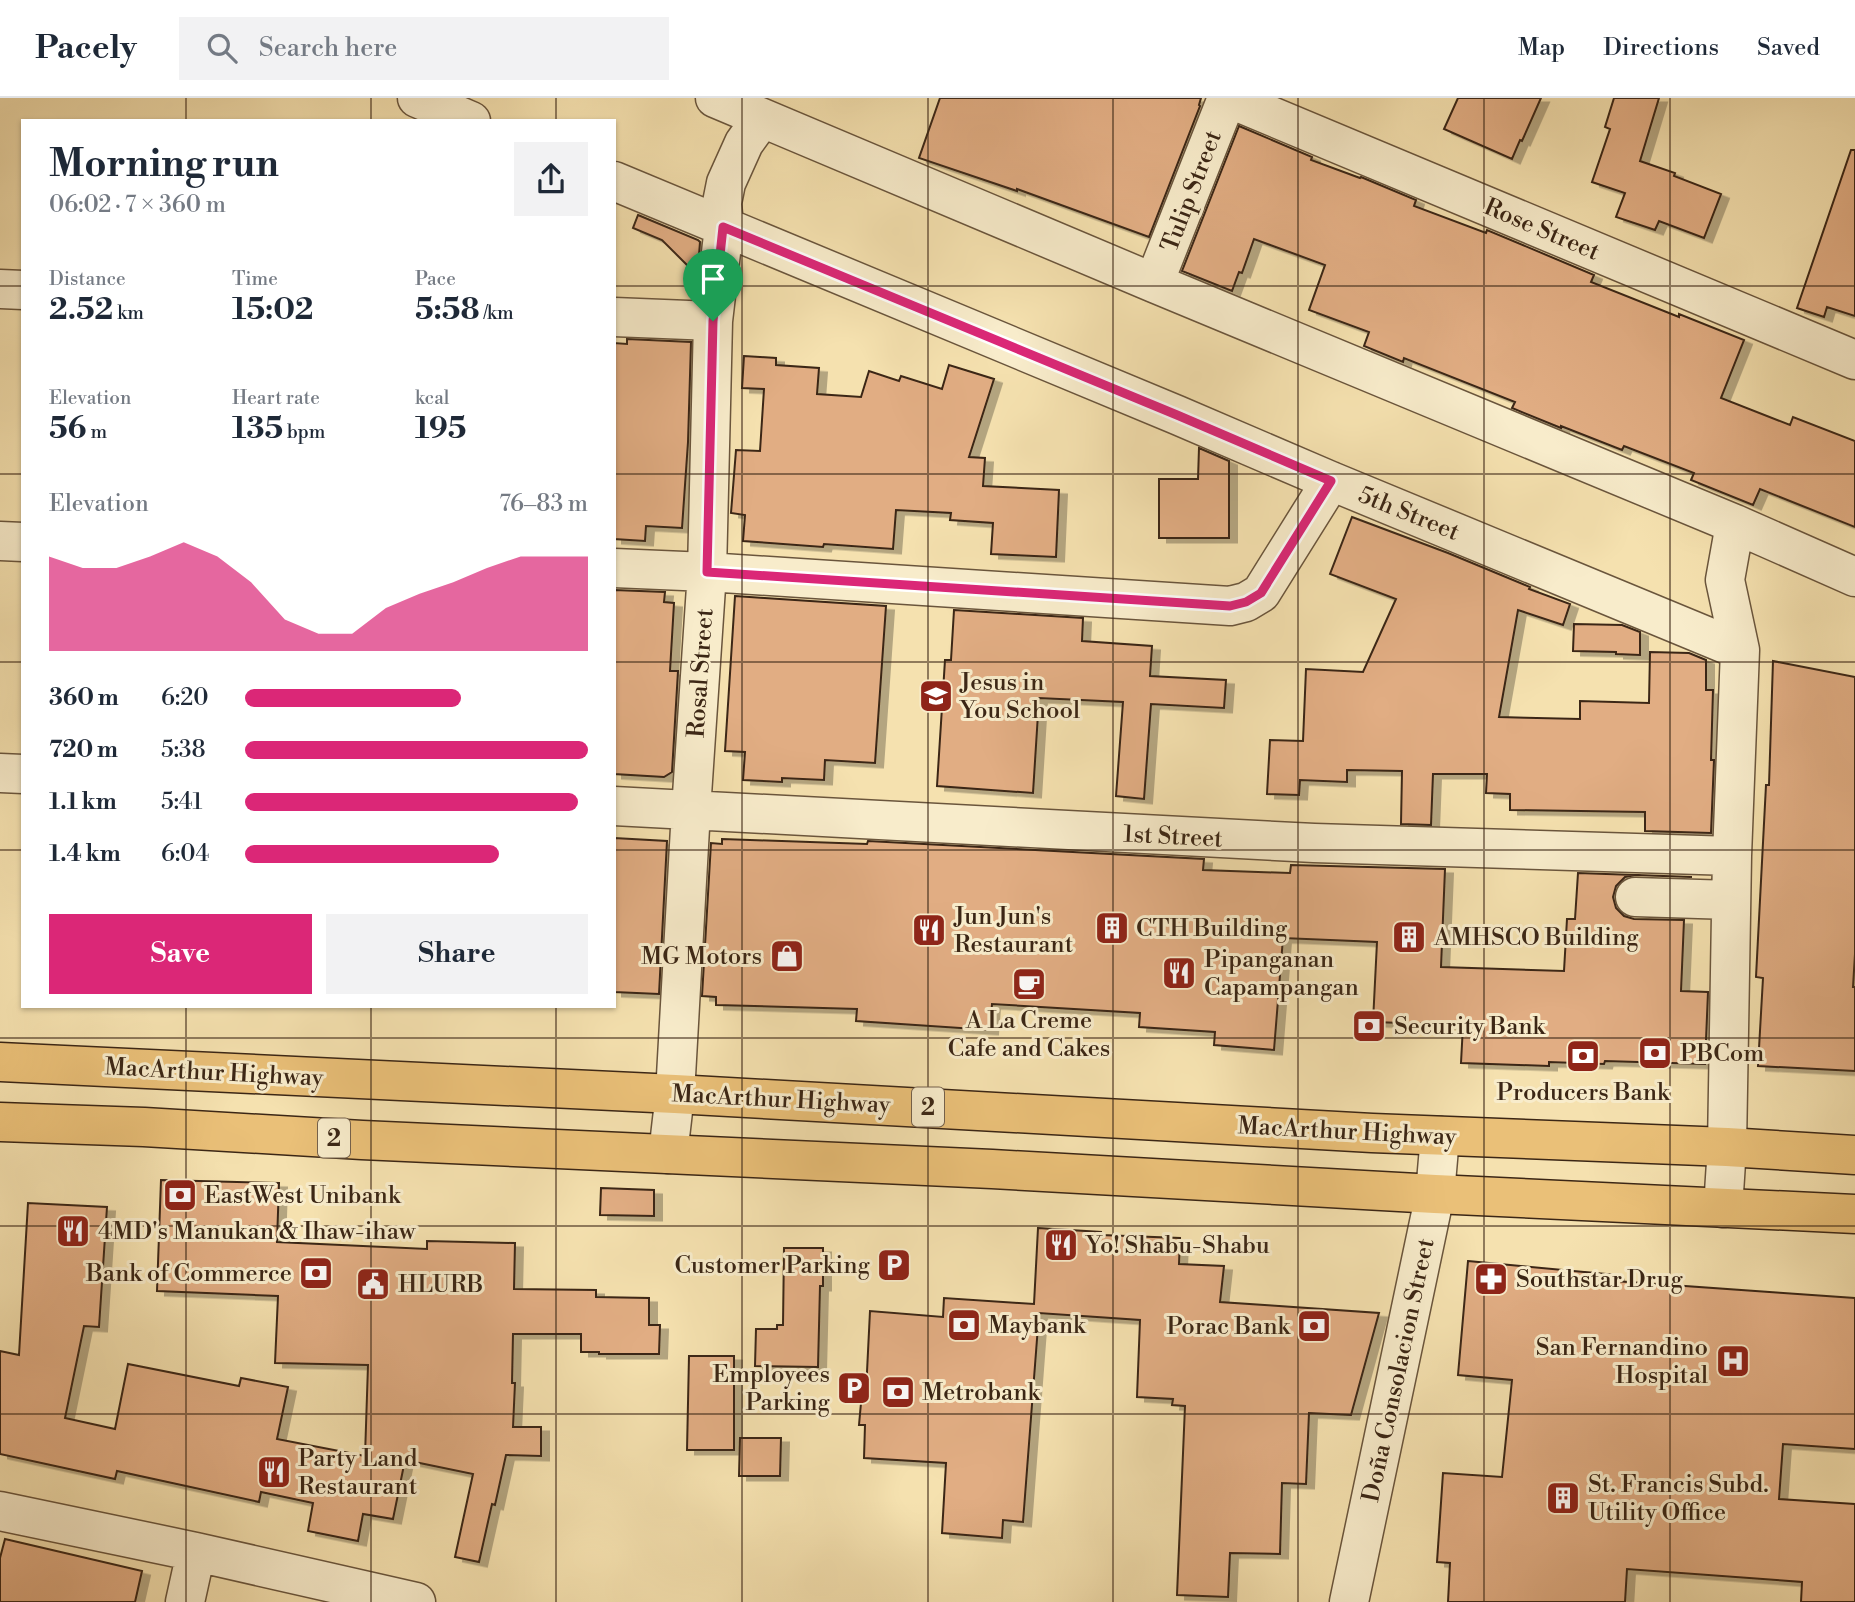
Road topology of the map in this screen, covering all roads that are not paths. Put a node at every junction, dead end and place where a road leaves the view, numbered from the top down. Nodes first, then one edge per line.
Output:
1 (417, 98) edge
2 (715, 98) edge
3 (1228, 98) edge
4 (780, 114) edge
5 (466, 119) edge
6 (616, 182) edge
7 (723, 227) junction
8 (1154, 283) junction
9 (0, 289) edge
10 (21, 290) edge
11 (616, 317) edge
12 (713, 321) junction
13 (1855, 360) edge
14 (1331, 481) junction
15 (1735, 524) junction
16 (0, 541) edge
17 (21, 542) edge
18 (616, 568) edge
19 (707, 572) junction
20 (1855, 577) edge
21 (1740, 650) junction
22 (0, 773) edge
23 (21, 775) edge
24 (616, 806) edge
25 (691, 810) junction
26 (1732, 856) junction
27 (1635, 897) dead end
28 (1731, 900) junction
29 (0, 1062) edge
30 (675, 1094) junction
31 (0, 1122) edge
32 (1440, 1136) junction
33 (1727, 1147) junction
34 (668, 1154) junction
35 (1855, 1155) edge
36 (1435, 1194) junction
37 (1724, 1208) junction
38 (1855, 1214) edge
39 (0, 1511) edge
40 (196, 1552) junction
41 (185, 1602) edge
42 (416, 1602) edge
43 (1349, 1602) edge

1 - 5 street
2 - 4 street
3 - 8 street, Tulip Street
3 - 13 street, Rose Street
4 - 7 street, Rosal Street
4 - 8 street
6 - 7 street, 5th Street
7 - 12 street, Rosal Street
7 - 14 street, 5th Street
8 - 15 street
9 - 10 street
11 - 12 street
12 - 19 street, Rosal Street
14 - 19 street
14 - 21 street, 5th Street
15 - 20 street
15 - 21 street
16 - 17 street
18 - 19 street
19 - 25 street, Rosal Street
21 - 26 street
22 - 23 street
24 - 25 street, 1st Street
25 - 26 street, 1st Street
25 - 30 street, Rosal Street
26 - 28 street
27 - 28 street
28 - 33 street
29 - 30 highway, MacArthur Highway / 2
30 - 32 highway, MacArthur Highway / 2
30 - 34 street, Rosal Street
31 - 34 highway, 2
32 - 33 highway, MacArthur Highway / 2
32 - 36 street, Doña Consolacion Street
33 - 35 highway, MacArthur Highway / 2
33 - 37 street
34 - 36 highway, 2
36 - 37 highway, 2
36 - 43 street, Doña Consolacion Street
37 - 38 highway, 2
39 - 40 street
40 - 41 street
40 - 42 street

